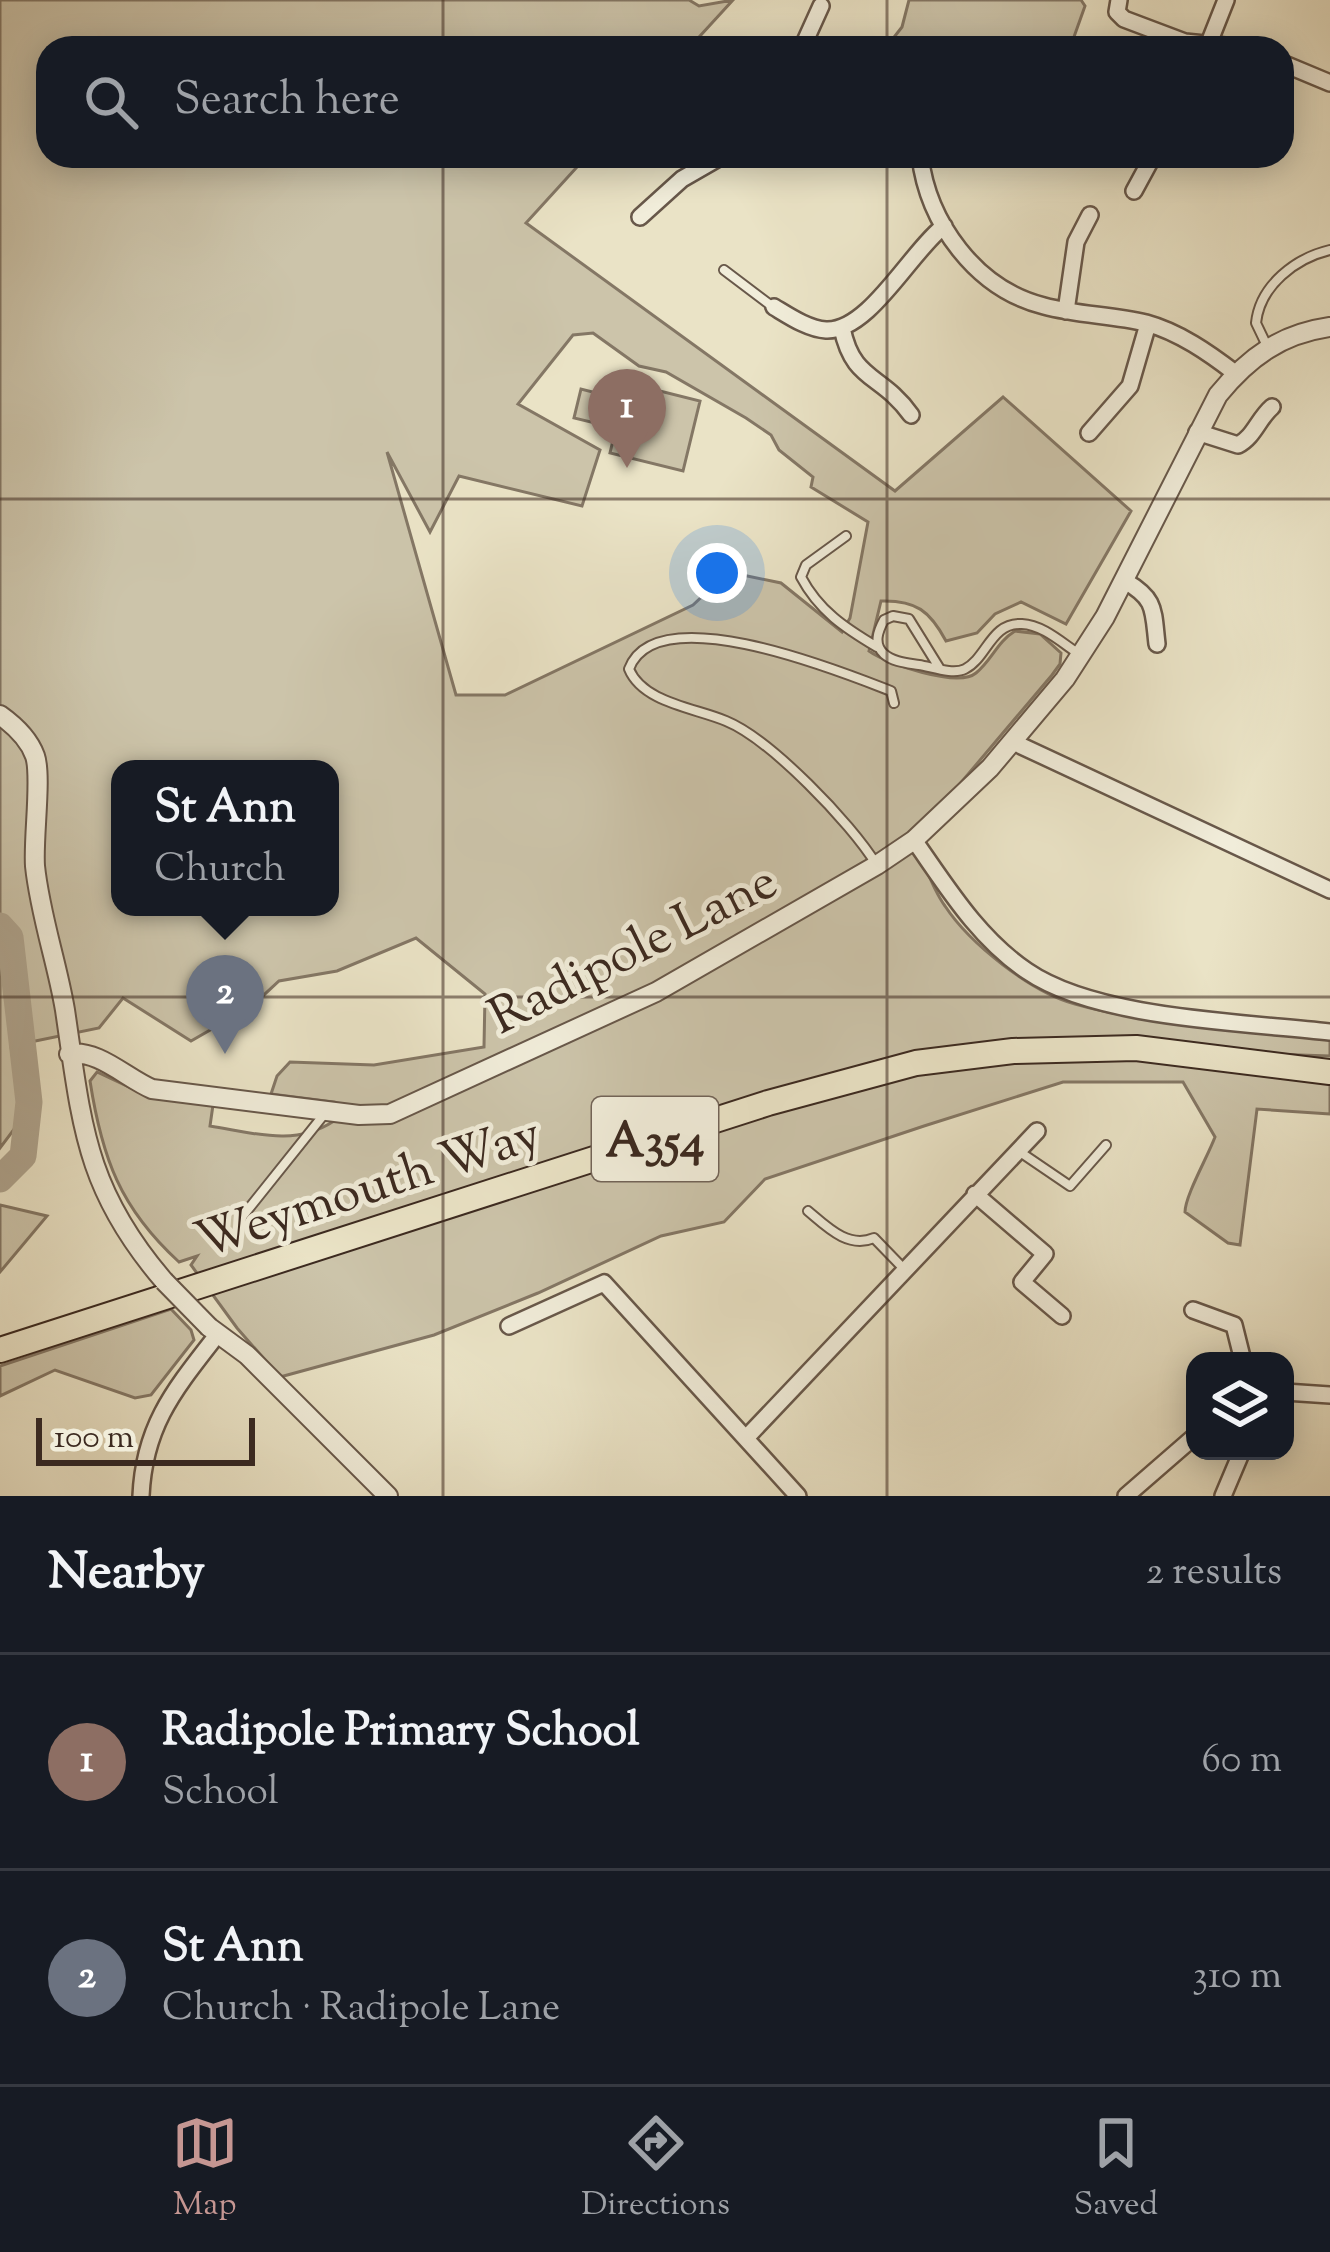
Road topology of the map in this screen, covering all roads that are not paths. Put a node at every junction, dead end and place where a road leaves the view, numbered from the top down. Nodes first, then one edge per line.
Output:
1 (1119, 0) edge
2 (1226, 0) edge
3 (821, 6) dead end
4 (807, 36) edge
5 (1169, 36) edge
6 (1212, 36) edge
7 (1294, 68) edge
8 (1330, 83) edge
9 (701, 168) edge
10 (921, 168) edge
11 (1146, 168) edge
12 (1134, 190) dead end
13 (1090, 215) dead end
14 (640, 217) dead end
15 (944, 226) junction
16 (1330, 250) edge
17 (724, 270) dead end
18 (774, 308) joint
19 (1066, 311) junction
20 (1148, 324) junction
21 (1330, 327) edge
22 (842, 328) junction
23 (1268, 347) junction
24 (1235, 374) junction
25 (1272, 407) dead end
26 (910, 415) dead end
27 (1197, 432) junction
28 (1089, 433) dead end
29 (846, 536) dead end
30 (1125, 581) junction
31 (1157, 644) dead end
32 (879, 648) junction
33 (1080, 656) junction
34 (940, 669) junction
35 (894, 703) dead end
36 (0, 715) edge
37 (1012, 742) junction
38 (914, 840) junction
39 (877, 865) junction
40 (1330, 890) edge
41 (1330, 1032) edge
42 (69, 1054) junction
43 (1330, 1072) edge
44 (326, 1111) junction
45 (1037, 1131) dead end
46 (1106, 1145) dead end
47 (1019, 1151) junction
48 (975, 1194) junction
49 (808, 1211) dead end
50 (242, 1217) dead end
51 (904, 1269) junction
52 (1193, 1310) dead end
53 (1062, 1316) dead end
54 (509, 1326) dead end
55 (213, 1331) junction
56 (0, 1350) edge
57 (1241, 1352) edge
58 (1294, 1393) edge
59 (1330, 1396) edge
60 (747, 1438) junction
61 (1186, 1444) edge
62 (1238, 1460) edge
63 (141, 1496) edge
64 (388, 1496) edge
65 (798, 1496) edge
66 (1126, 1496) edge
67 (1223, 1496) edge

1 - 5 street
2 - 6 street
3 - 4 street
7 - 8 street
9 - 14 street
10 - 15 street
11 - 12 street
13 - 19 street
15 - 19 street
15 - 22 street
16 - 23 lane
17 - 18 lane
18 - 22 street
19 - 20 street
20 - 24 street
20 - 28 street
21 - 23 street, Radipole Lane
22 - 26 street
23 - 24 street, Radipole Lane
24 - 27 street, Radipole Lane
25 - 27 street
27 - 30 street, Radipole Lane
29 - 32 lane
30 - 31 street
30 - 33 street, Radipole Lane
32 - 34 lane
32 - 34 lane
33 - 34 lane
33 - 37 street, Radipole Lane
35 - 39 lane
36 - 42 street
37 - 38 street, Radipole Lane
37 - 40 street
38 - 39 street, Radipole Lane
38 - 41 street
39 - 44 street, Radipole Lane
42 - 44 street, Radipole Lane
42 - 55 street, bridge
43 - 56 highway, Weymouth Way / A354
44 - 50 lane
45 - 47 street
46 - 47 lane
47 - 48 street
48 - 51 street
48 - 53 street
49 - 51 lane
51 - 60 street
52 - 57 street
54 - 60 street
55 - 63 street
55 - 64 street
58 - 59 street
60 - 65 street
61 - 66 street
62 - 67 street

